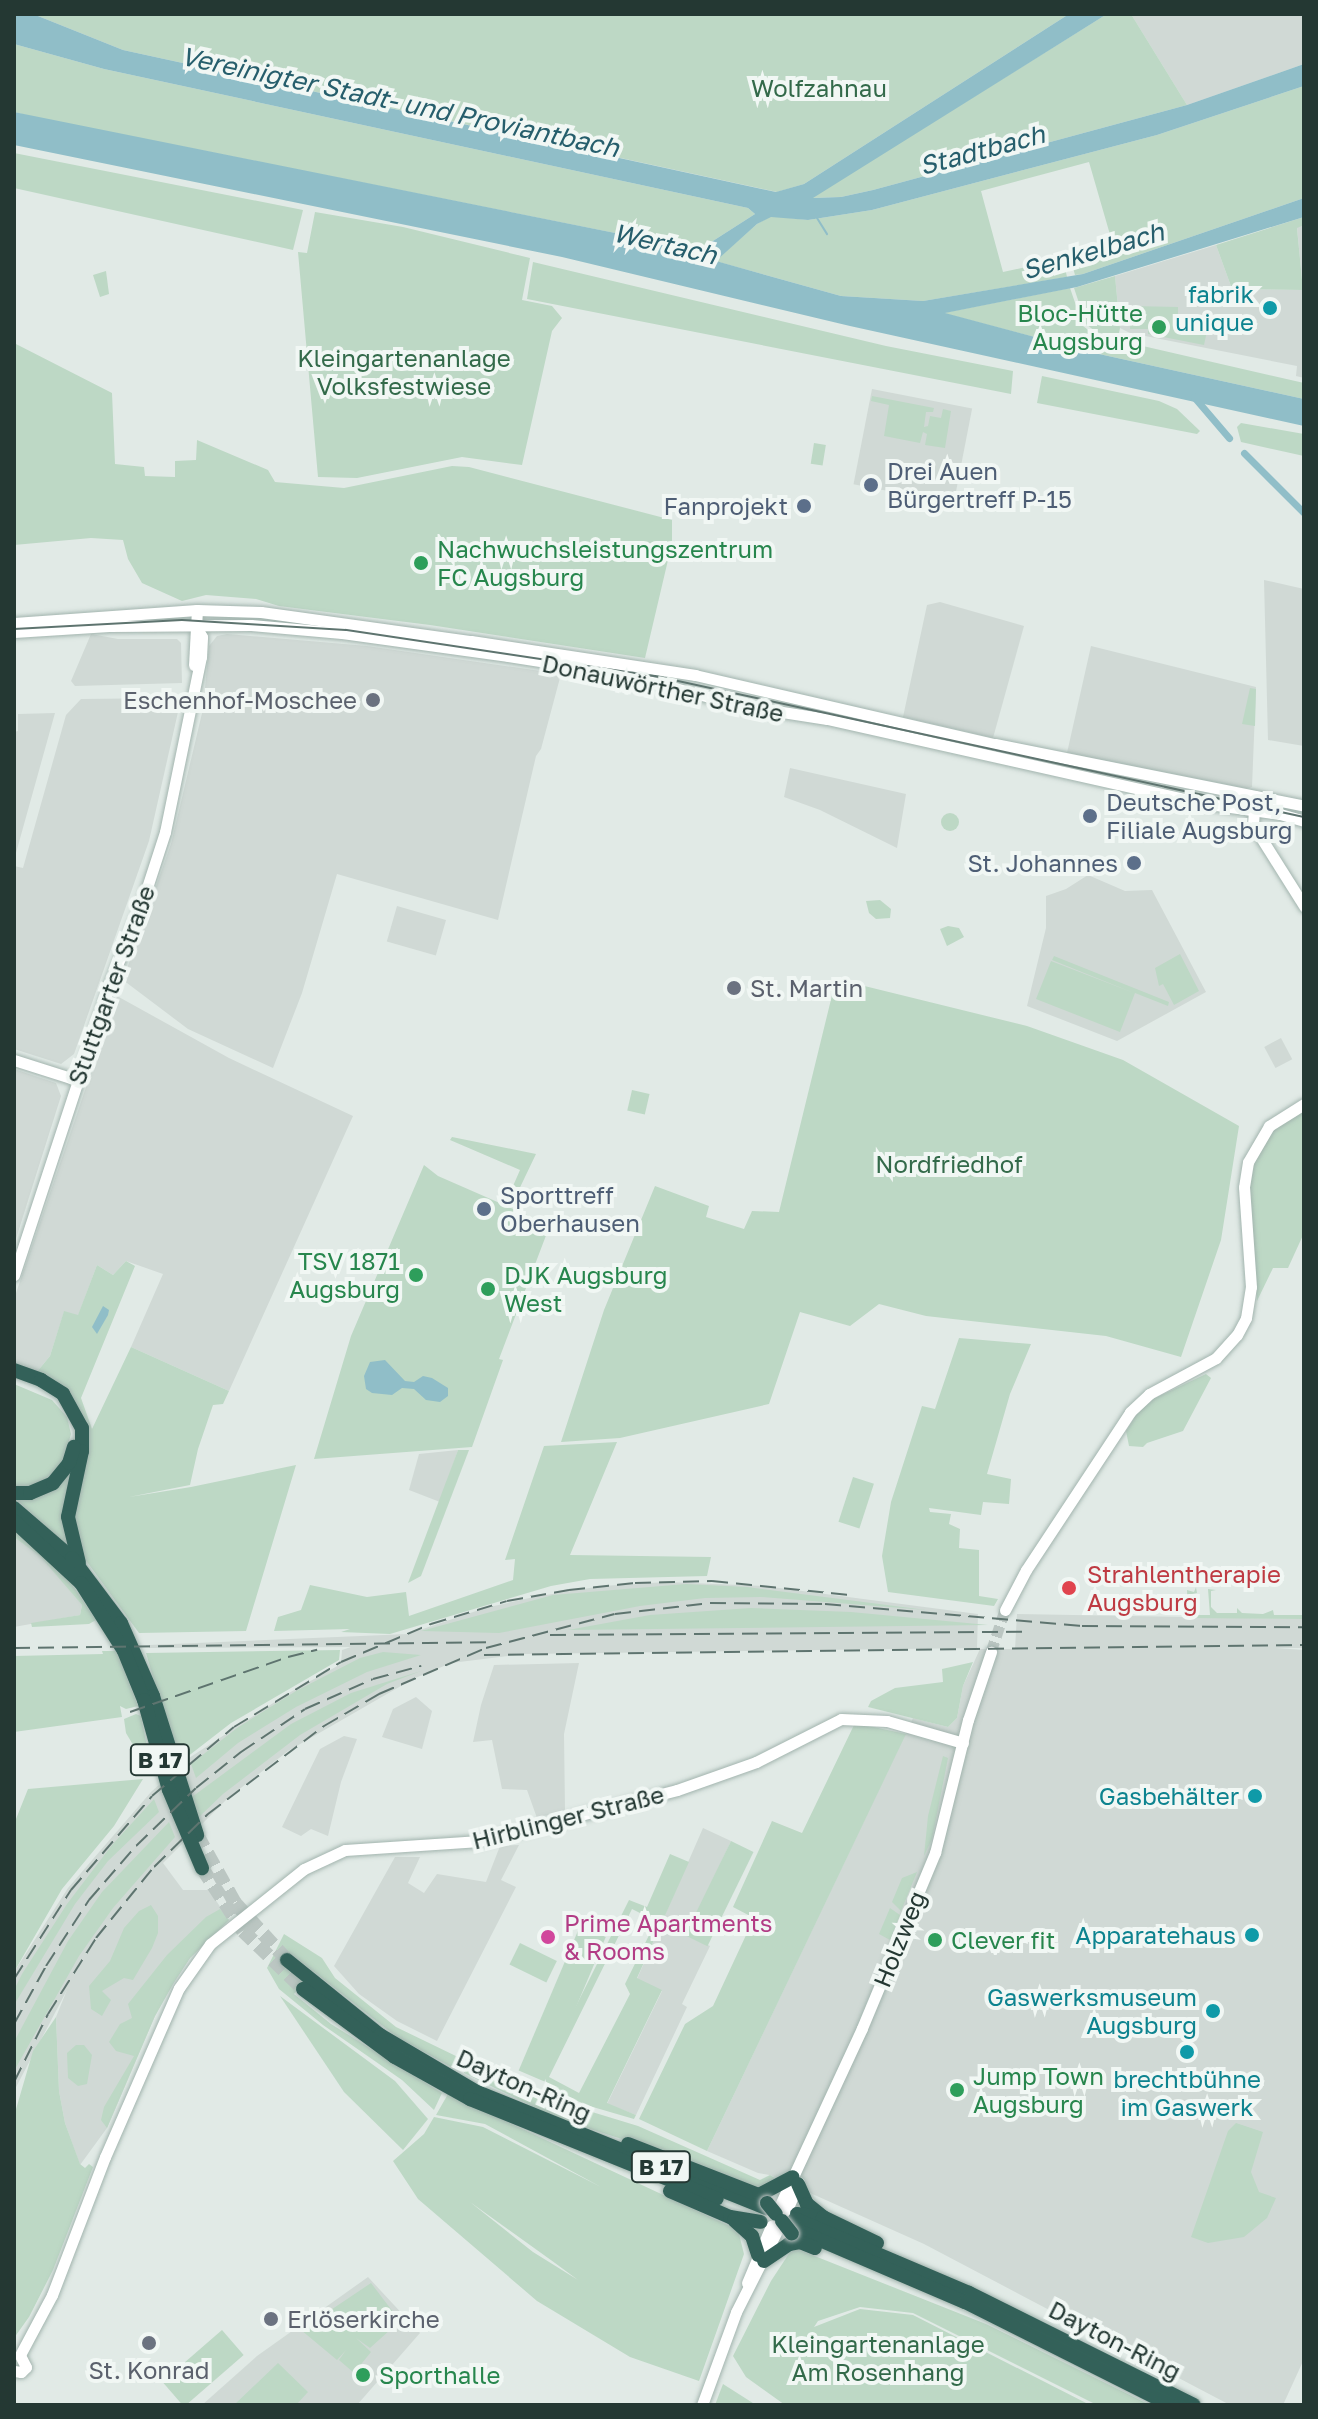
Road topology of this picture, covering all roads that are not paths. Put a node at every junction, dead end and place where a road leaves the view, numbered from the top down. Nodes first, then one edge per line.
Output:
1 (197, 610) junction
2 (14, 623) edge
3 (197, 628) junction
4 (14, 632) edge
5 (1255, 796) junction
6 (1304, 806) edge
7 (1252, 811) junction
8 (1304, 821) edge
9 (1304, 906) edge
10 (14, 1060) edge
11 (77, 1080) junction
12 (1304, 1104) edge
13 (14, 1275) edge
14 (14, 1370) edge
15 (14, 1379) edge
16 (14, 1493) edge
17 (14, 1508) edge
18 (14, 1521) edge
19 (80, 1567) junction
20 (1005, 1610) tunnel mouth
21 (130, 1650) junction
22 (991, 1652) tunnel mouth
23 (963, 1743) junction
24 (197, 1835) tunnel mouth
25 (202, 1868) tunnel mouth
26 (287, 1960) tunnel mouth
27 (303, 1989) tunnel mouth
28 (555, 2131) junction
29 (796, 2181) junction
30 (730, 2217) junction
31 (823, 2217) junction
32 (779, 2218) junction
33 (761, 2258) junction
34 (965, 2297) junction
35 (17, 2356) edge
36 (14, 2371) edge
37 (702, 2405) edge
38 (1171, 2405) edge
39 (1194, 2405) edge

1 - 2 main road, Donauwörther Straße
1 - 3 main road, Stuttgarter Straße
1 - 5 main road, Donauwörther Straße
3 - 4 main road, Donauwörther Straße
3 - 7 main road, Donauwörther Straße
3 - 11 main road, Stuttgarter Straße
5 - 6 main road, Donauwörther Straße
5 - 7 main road
7 - 8 main road, Donauwörther Straße
7 - 9 main road
10 - 11 main road
11 - 13 main road, Stuttgarter Straße
12 - 20 main road
14 - 19 highway
15 - 16 highway
17 - 19 highway, B 17
18 - 21 highway, B 17
19 - 21 highway, B 17
21 - 24 highway, B 17
21 - 25 highway, B 17
22 - 23 main road
23 - 29 main road, Holzweg
23 - 35 main road, Hirblinger Straße
26 - 28 highway, Dayton-Ring / B 17
27 - 28 highway, Dayton-Ring / B 17
28 - 30 highway
28 - 32 highway, Dayton-Ring / B 17
28 - 32 highway
29 - 31 highway
29 - 32 highway
29 - 32 main road, Holzweg
30 - 32 highway
30 - 33 highway
31 - 32 highway
31 - 34 highway
32 - 33 main road, Holzweg
32 - 33 highway
32 - 34 highway, Dayton-Ring / B 17
32 - 34 highway
33 - 37 main road, Holzweg
34 - 38 highway, Dayton-Ring / B 17
34 - 39 highway, Dayton-Ring / B 17
35 - 36 main road, Hirblinger Straße

